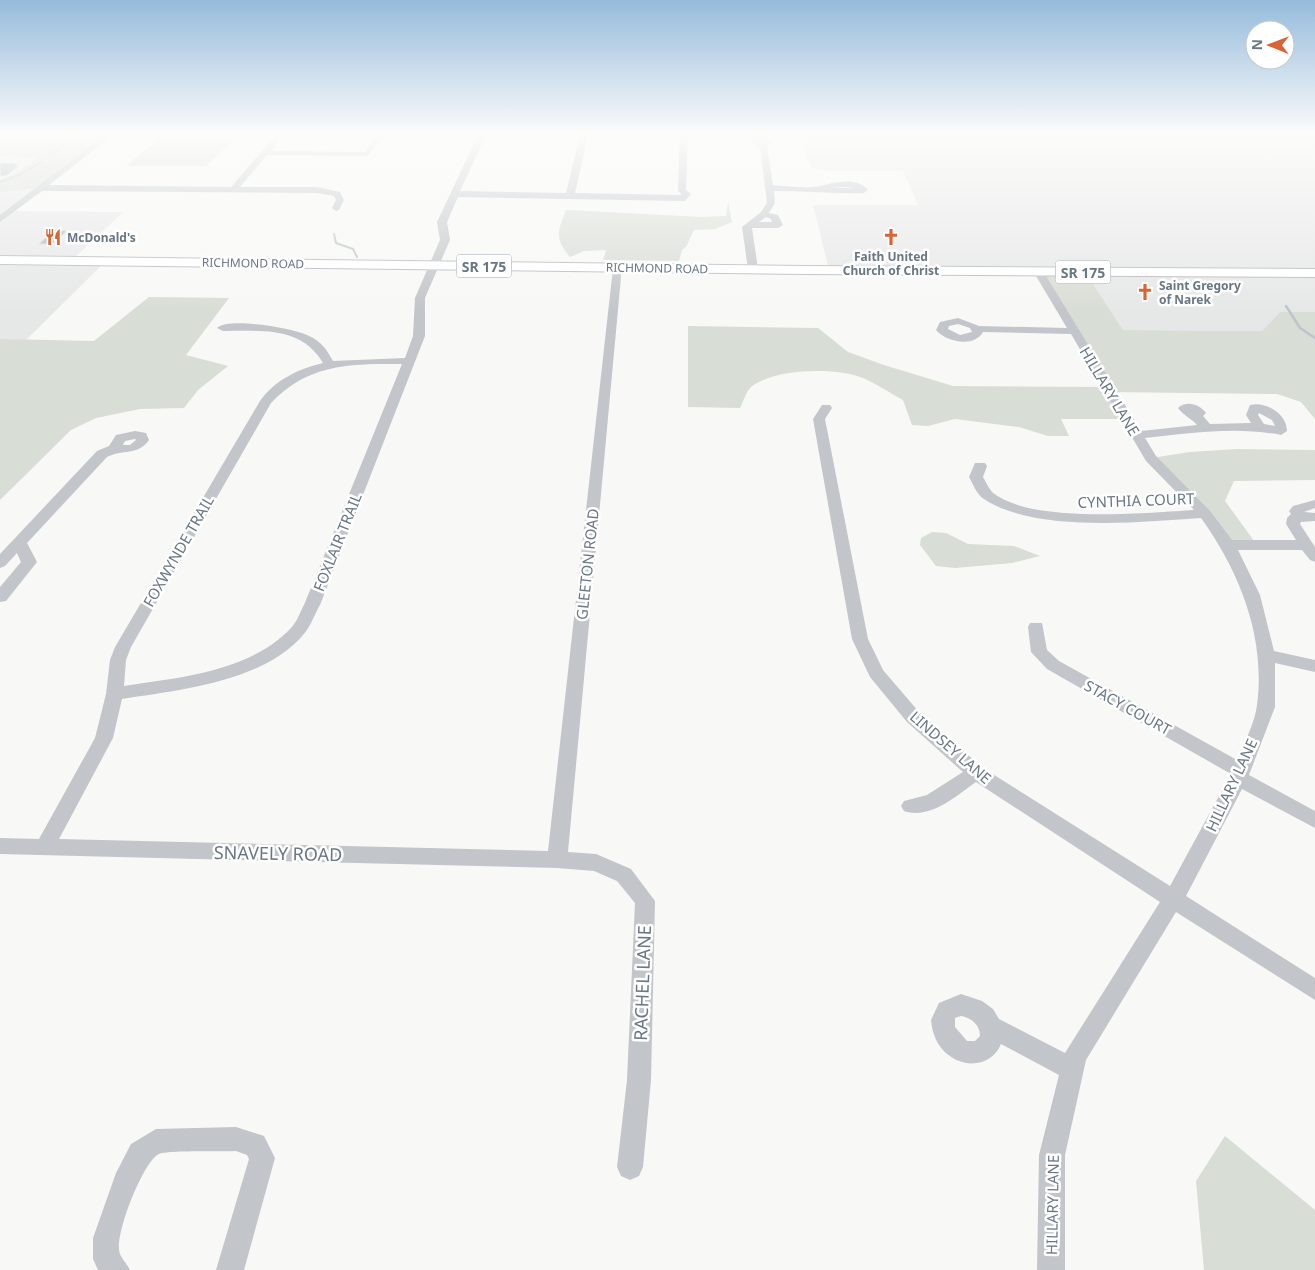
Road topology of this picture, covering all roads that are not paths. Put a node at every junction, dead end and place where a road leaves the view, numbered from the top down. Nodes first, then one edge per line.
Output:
1 (32, 194) edge
2 (335, 194) edge
3 (454, 194) edge
4 (485, 194) edge
5 (687, 194) edge
6 (770, 194) edge
7 (570, 195) joint
8 (336, 208) dead end
9 (764, 214) junction
10 (0, 219) edge
11 (748, 225) junction
12 (0, 260) edge
13 (434, 266) junction
14 (618, 268) junction
15 (753, 269) junction
16 (1038, 271) junction
17 (1315, 273) edge
18 (223, 328) dead end
19 (977, 329) dead end
20 (1075, 331) junction
21 (409, 361) junction
22 (329, 364) junction
23 (826, 408) dead end
24 (1196, 416) dead end
25 (1260, 427) dead end
26 (1207, 428) junction
27 (1136, 435) junction
28 (116, 447) dead end
29 (980, 466) dead end
30 (1315, 504) edge
31 (1204, 514) junction
32 (1315, 517) edge
33 (1300, 518) junction
34 (20, 543) junction
35 (1228, 545) junction
36 (1310, 551) edge
37 (0, 562) edge
38 (0, 597) edge
39 (1036, 627) dead end
40 (1267, 655) junction
41 (1315, 666) edge
42 (115, 694) junction
43 (976, 773) junction
44 (1240, 774) junction
45 (911, 806) dead end
46 (1315, 820) edge
47 (0, 846) edge
48 (45, 846) junction
49 (557, 860) junction
50 (1174, 898) junction
51 (1315, 990) edge
52 (991, 1027) dead end
53 (1073, 1070) junction
54 (630, 1167) dead end
55 (116, 1270) edge
56 (230, 1270) edge
57 (1051, 1270) edge

1 - 10 street
2 - 8 street
3 - 13 street, FOXLAIR TRAIL
4 - 7 street
5 - 7 street
6 - 9 street
9 - 11 street
9 - 11 street
11 - 15 street
12 - 13 main road, RICHMOND ROAD / SR 175
13 - 14 main road, RICHMOND ROAD / SR 175
13 - 21 street, FOXLAIR TRAIL
14 - 15 main road, RICHMOND ROAD / SR 175
14 - 49 street, GLEETON ROAD
15 - 16 main road, RICHMOND ROAD / SR 175
16 - 17 main road, RICHMOND ROAD / SR 175
16 - 20 street, HILLARY LANE
18 - 22 street
19 - 20 street
20 - 27 street, HILLARY LANE
21 - 22 street, FOXWYNDE TRAIL
21 - 42 street, FOXLAIR TRAIL
22 - 42 street, FOXWYNDE TRAIL
23 - 43 street, LINDSEY LANE
24 - 26 street
25 - 26 street
26 - 27 street
27 - 31 street, HILLARY LANE
28 - 34 street
29 - 31 street, CYNTHIA COURT
30 - 33 street
31 - 35 street, HILLARY LANE
32 - 33 street
33 - 36 street
34 - 37 street
34 - 38 street
35 - 36 street
35 - 40 street, HILLARY LANE
39 - 44 street, STACY COURT
40 - 41 street
40 - 44 street, HILLARY LANE
42 - 48 street, FOXWYNDE TRAIL
43 - 45 street
43 - 50 street, LINDSEY LANE
44 - 46 street, STACY COURT
44 - 50 street, HILLARY LANE
47 - 48 street, SNAVELY ROAD
48 - 49 street, SNAVELY ROAD
49 - 54 street, RACHEL LANE
50 - 51 street, LINDSEY LANE
50 - 53 street, HILLARY LANE
52 - 53 street
53 - 57 street, HILLARY LANE
55 - 56 street

